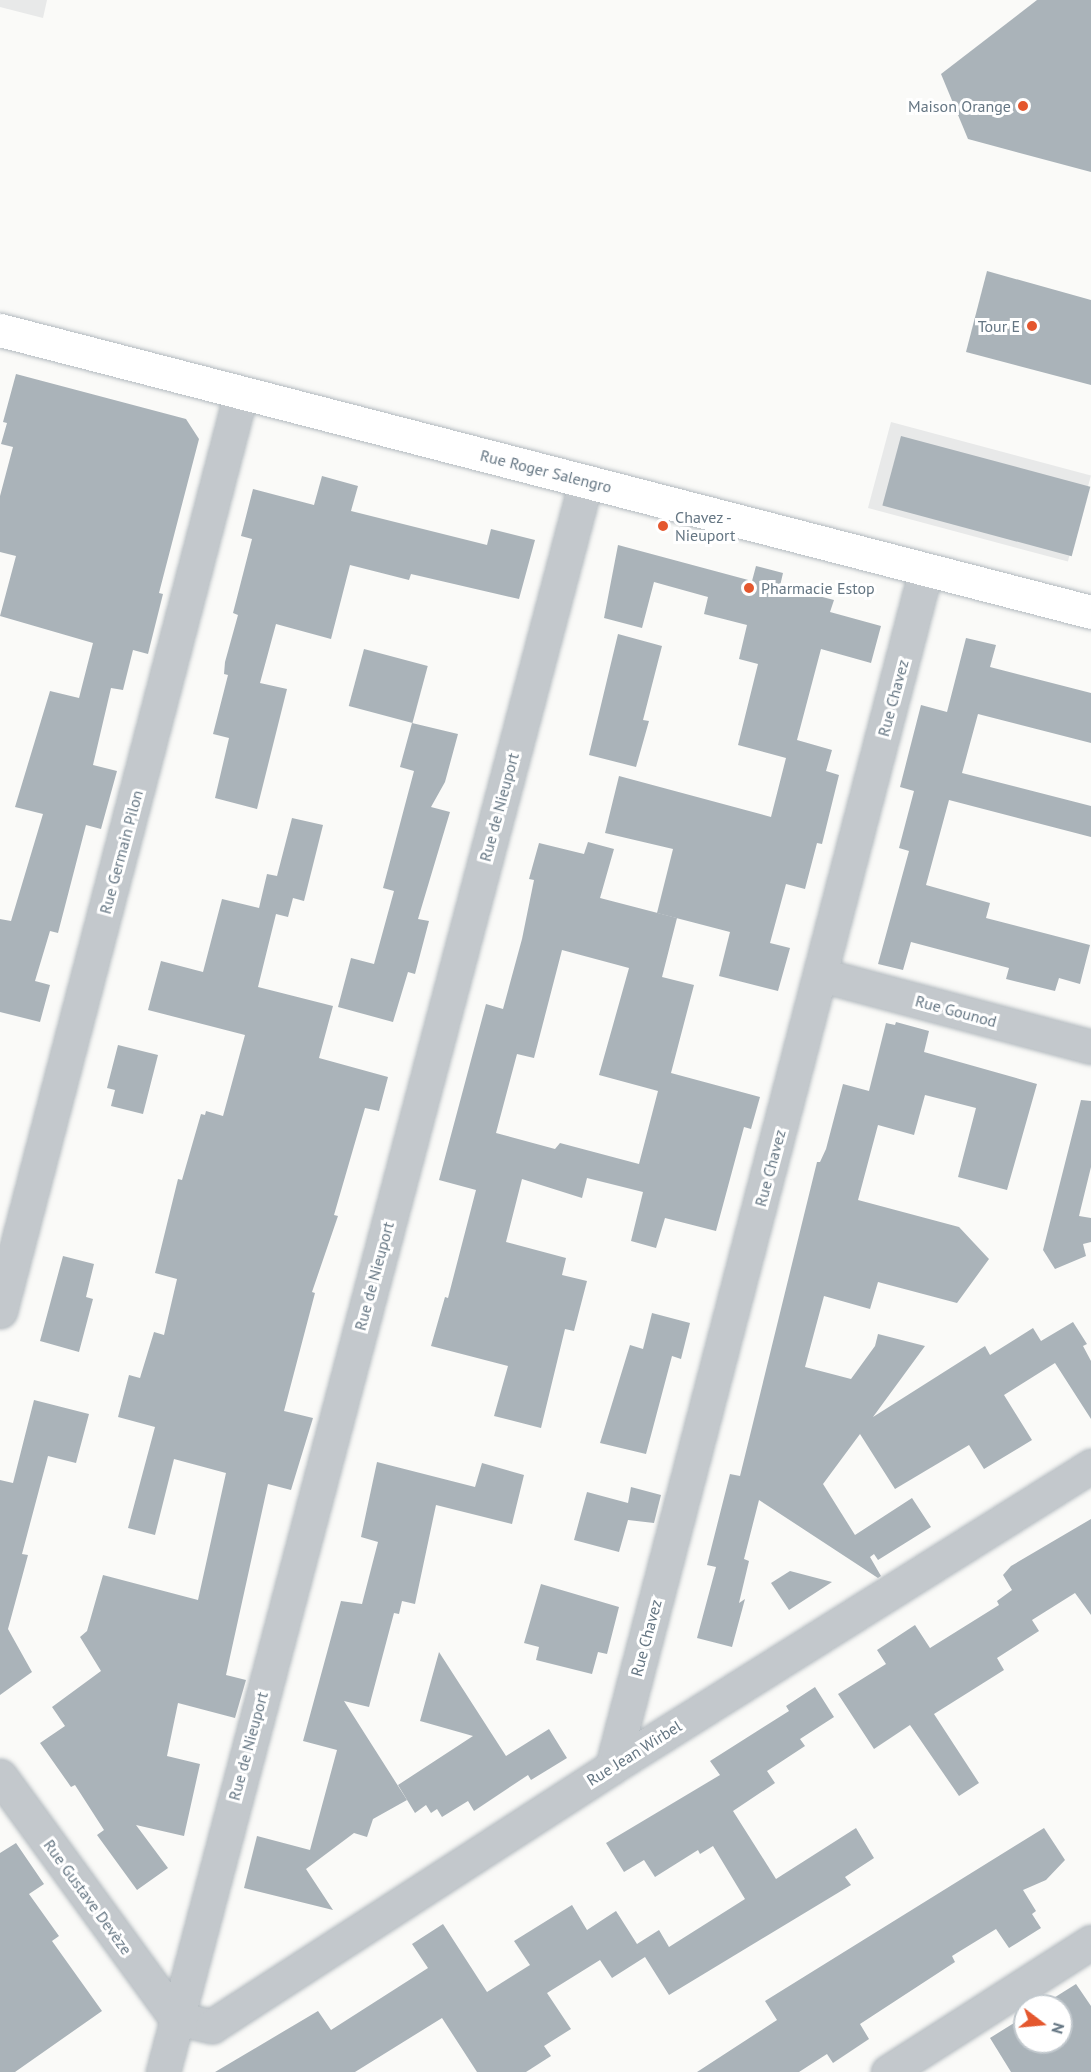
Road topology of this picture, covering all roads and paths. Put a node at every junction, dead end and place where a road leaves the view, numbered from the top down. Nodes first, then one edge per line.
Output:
1 (0, 330) edge
2 (242, 393) junction
3 (586, 481) junction
4 (926, 569) junction
5 (1091, 612) edge
6 (821, 975) junction
7 (1091, 1047) edge
8 (0, 1311) edge
9 (1091, 1466) edge
10 (612, 1767) junction
11 (0, 1776) edge
12 (1091, 1942) edge
13 (176, 2018) junction
14 (163, 2072) edge
15 (888, 2072) edge

1 - 2 main road, Rue Roger Salengro
2 - 3 main road, Rue Roger Salengro
2 - 8 street, Rue Germain Pilon
3 - 4 main road, Rue Roger Salengro
3 - 13 street, Rue de Nieuport
4 - 5 main road, Rue Roger Salengro
4 - 6 street, Rue Chavez
6 - 7 street, Rue Gounod
6 - 10 street, Rue Chavez
9 - 10 street, Rue Jean Wirbel
10 - 13 street, Rue Jean Wirbel
11 - 13 street, Rue Gustave Devèze
12 - 15 street
13 - 14 street, Rue de Nieuport

